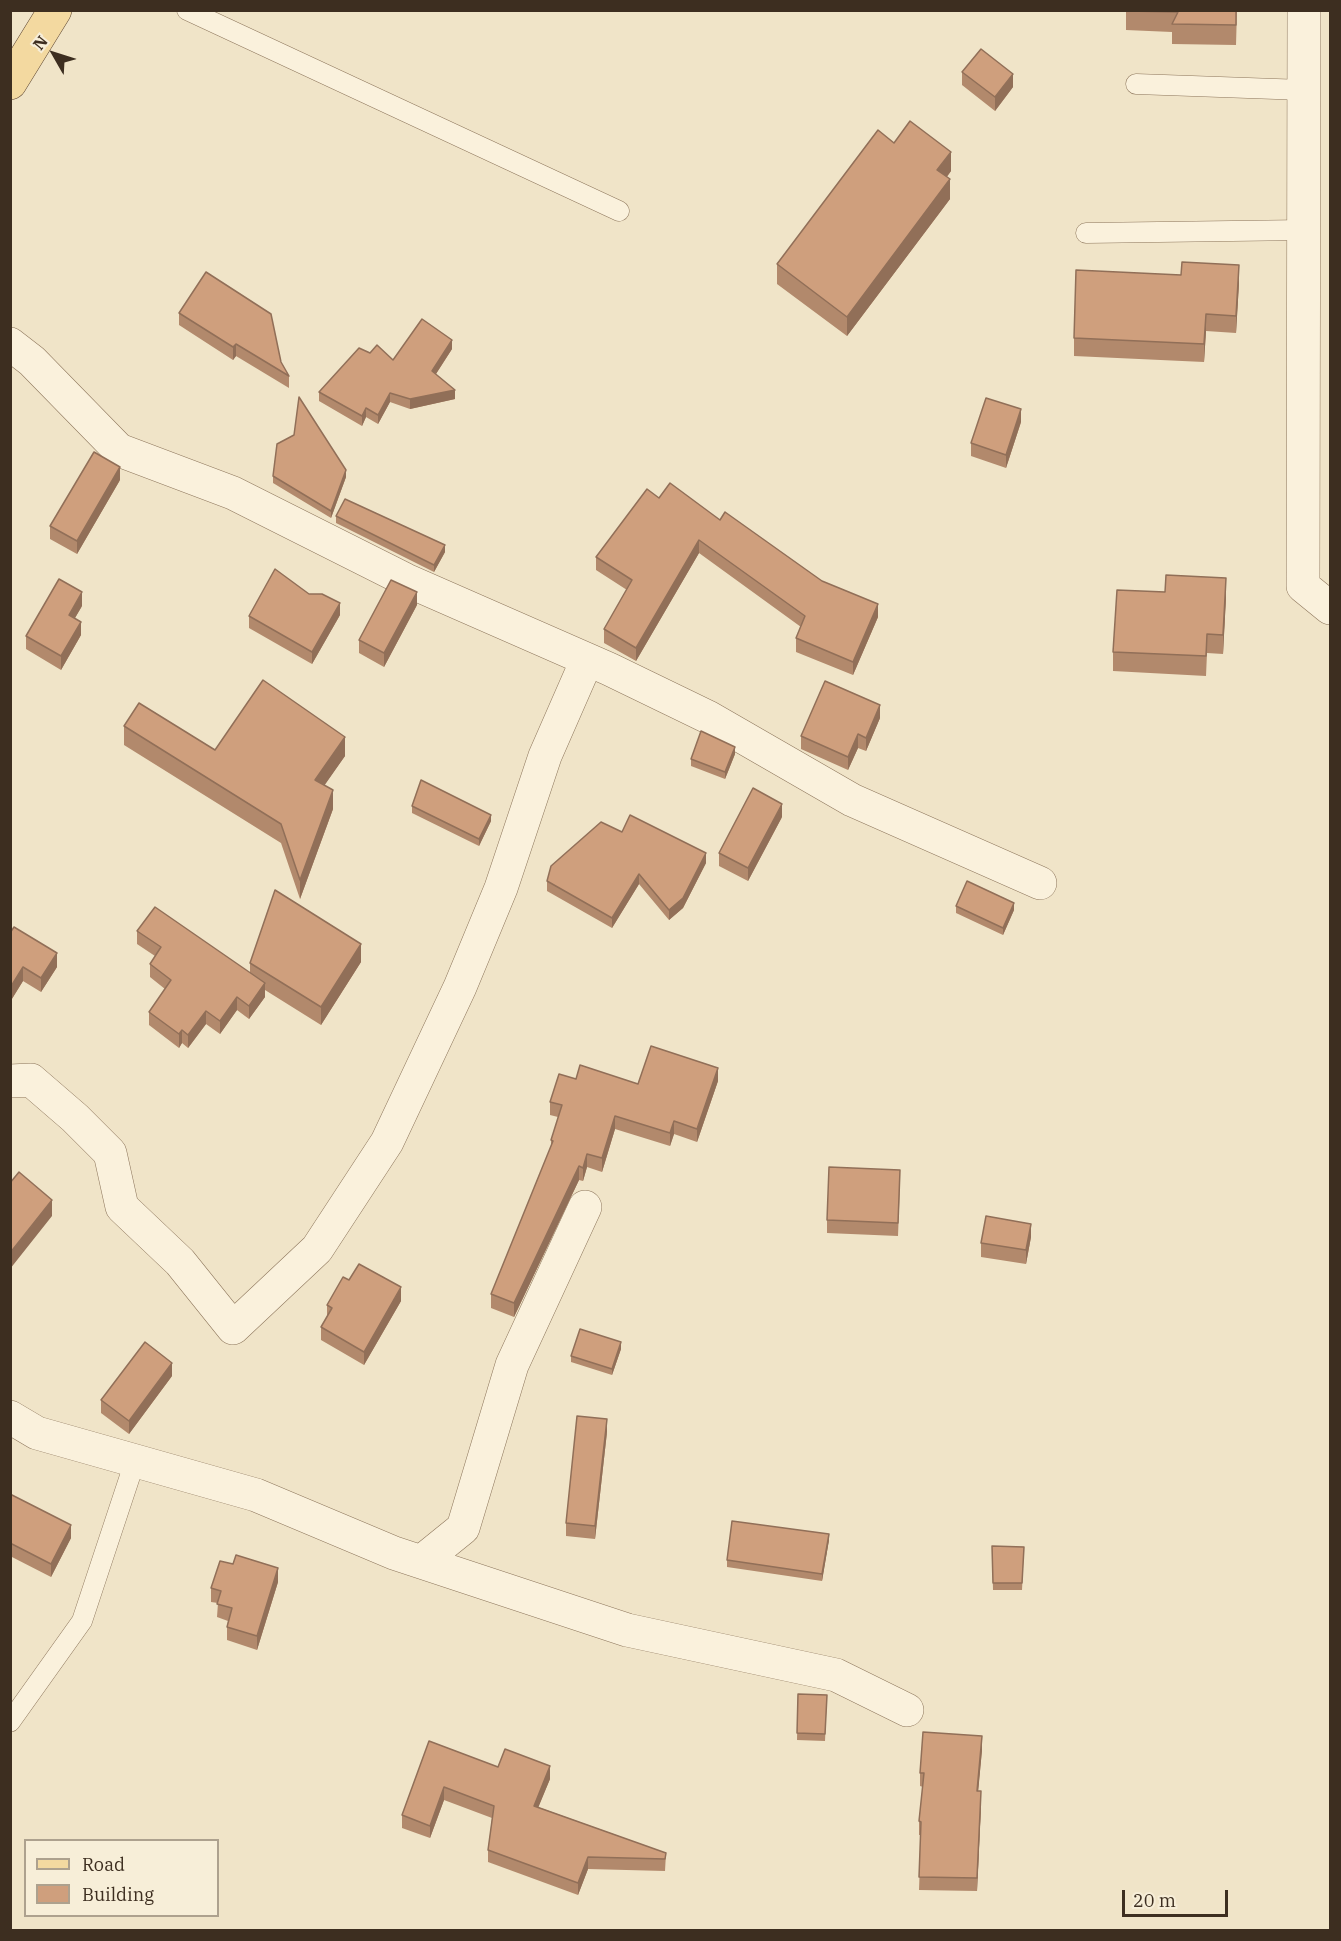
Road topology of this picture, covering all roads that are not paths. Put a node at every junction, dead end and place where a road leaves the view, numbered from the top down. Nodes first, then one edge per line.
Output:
1 (55, 10) edge
2 (187, 10) edge
3 (1304, 10) edge
4 (10, 83) edge
5 (1136, 84) dead end
6 (1304, 90) junction
7 (619, 211) dead end
8 (1304, 230) junction
9 (1086, 233) dead end
10 (10, 344) edge
11 (1330, 608) edge
12 (587, 660) junction
13 (1040, 884) dead end
14 (10, 1081) edge
15 (585, 1207) dead end
16 (10, 1417) edge
17 (135, 1461) junction
18 (421, 1562) junction
19 (907, 1710) dead end
20 (10, 1722) edge

1 - 4 main road
2 - 7 lane
3 - 6 street
5 - 6 lane
6 - 8 street
8 - 9 lane
8 - 11 street
10 - 12 street
12 - 13 street
12 - 14 street
15 - 18 street
16 - 17 street
17 - 18 street
17 - 20 lane
18 - 19 street

